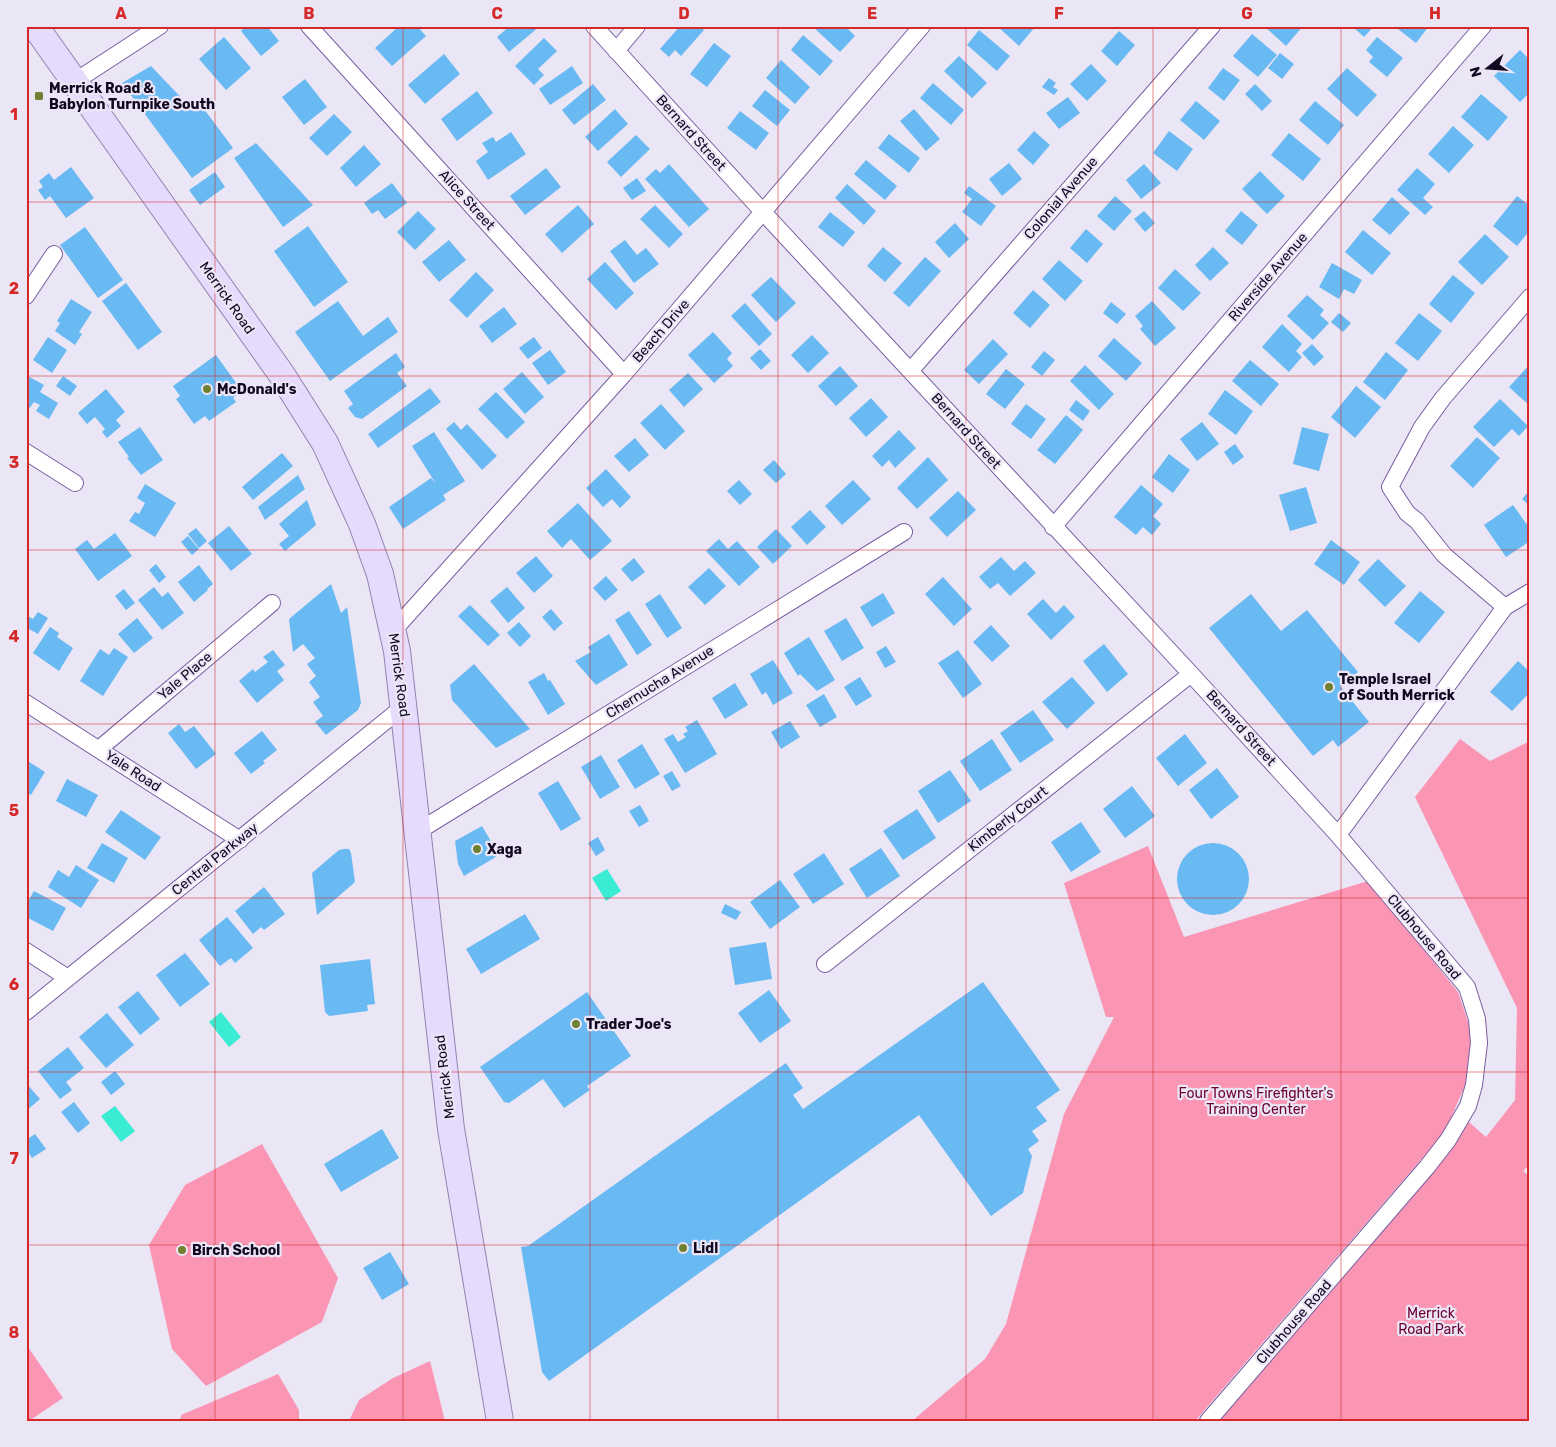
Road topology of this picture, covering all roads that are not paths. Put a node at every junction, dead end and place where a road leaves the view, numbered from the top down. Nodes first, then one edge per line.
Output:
1 (35, 26) edge
2 (160, 26) edge
3 (310, 26) edge
4 (594, 26) edge
5 (637, 26) edge
6 (922, 26) edge
7 (1212, 26) edge
8 (1483, 26) edge
9 (616, 51) junction
10 (74, 82) junction
11 (763, 212) junction
12 (54, 254) dead end
13 (26, 296) edge
14 (1530, 296) edge
15 (911, 370) junction
16 (624, 374) junction
17 (26, 452) edge
18 (75, 483) dead end
19 (1053, 527) junction
20 (904, 532) dead end
21 (1530, 592) edge
22 (272, 604) dead end
23 (1505, 607) junction
24 (393, 631) junction
25 (1191, 674) junction
26 (26, 703) edge
27 (403, 706) junction
28 (99, 749) junction
29 (417, 832) junction
30 (1338, 835) junction
31 (240, 840) junction
32 (26, 951) edge
33 (825, 964) dead end
34 (68, 978) junction
35 (26, 1012) edge
36 (500, 1421) edge
37 (1208, 1421) edge

1 - 10 main road, Merrick Road
2 - 10 street
3 - 16 street, Alice Street
4 - 9 street, Bernard Street
5 - 9 street
6 - 11 street, Beach Drive
7 - 15 street, Colonial Avenue
8 - 19 street, Riverside Avenue
9 - 11 street, Bernard Street
10 - 24 main road, Merrick Road
11 - 15 street, Bernard Street
11 - 16 street, Beach Drive
12 - 13 street
14 - 23 street
15 - 19 street, Bernard Street
16 - 24 street, Beach Drive
17 - 18 street
19 - 25 street, Bernard Street
20 - 29 street, Chernucha Avenue
21 - 23 street
22 - 28 street, Yale Place
23 - 30 street
24 - 27 main road, Merrick Road
25 - 30 street, Bernard Street
25 - 33 street, Kimberly Court
26 - 28 street, Yale Road
27 - 29 main road, Merrick Road
27 - 31 street, Central Parkway
28 - 31 street, Yale Road
29 - 36 main road, Merrick Road
30 - 37 street, Clubhouse Road
31 - 34 street, Central Parkway
32 - 34 street
34 - 35 street, Central Parkway

